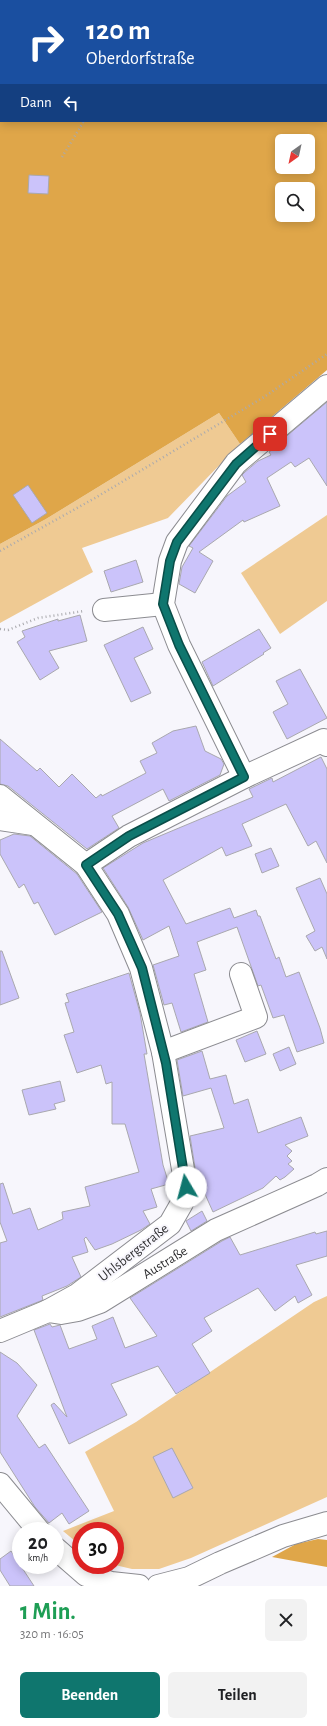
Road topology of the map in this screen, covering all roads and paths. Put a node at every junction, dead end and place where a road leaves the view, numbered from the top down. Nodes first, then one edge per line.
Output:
1 (83, 122) edge
2 (62, 157) dead end
3 (327, 354) edge
4 (327, 386) edge
5 (0, 552) edge
6 (163, 604) junction
7 (104, 610) joint
8 (0, 629) edge
9 (327, 745) edge
10 (244, 777) junction
11 (0, 796) edge
12 (0, 819) edge
13 (33, 824) junction
14 (86, 865) junction
15 (241, 974) dead end
16 (163, 1052) junction
17 (327, 1179) edge
18 (48, 1311) junction
19 (0, 1331) edge
20 (0, 1484) edge
21 (32, 1522) edge
22 (327, 1523) edge
23 (64, 1556) edge
24 (139, 1586) edge
25 (158, 1586) edge

1 - 2 path
3 - 5 path
4 - 6 street
6 - 7 street
6 - 10 street
7 - 8 path
9 - 10 street
10 - 14 street
11 - 13 street, Uhlsbergstraße
12 - 13 street
13 - 14 street, Uhlsbergstraße
14 - 16 street, Uhlsbergstraße
15 - 16 street
16 - 18 street, Uhlsbergstraße
17 - 18 street, Austraße
18 - 19 street, Austraße
20 - 21 street
22 - 25 street
23 - 24 street

